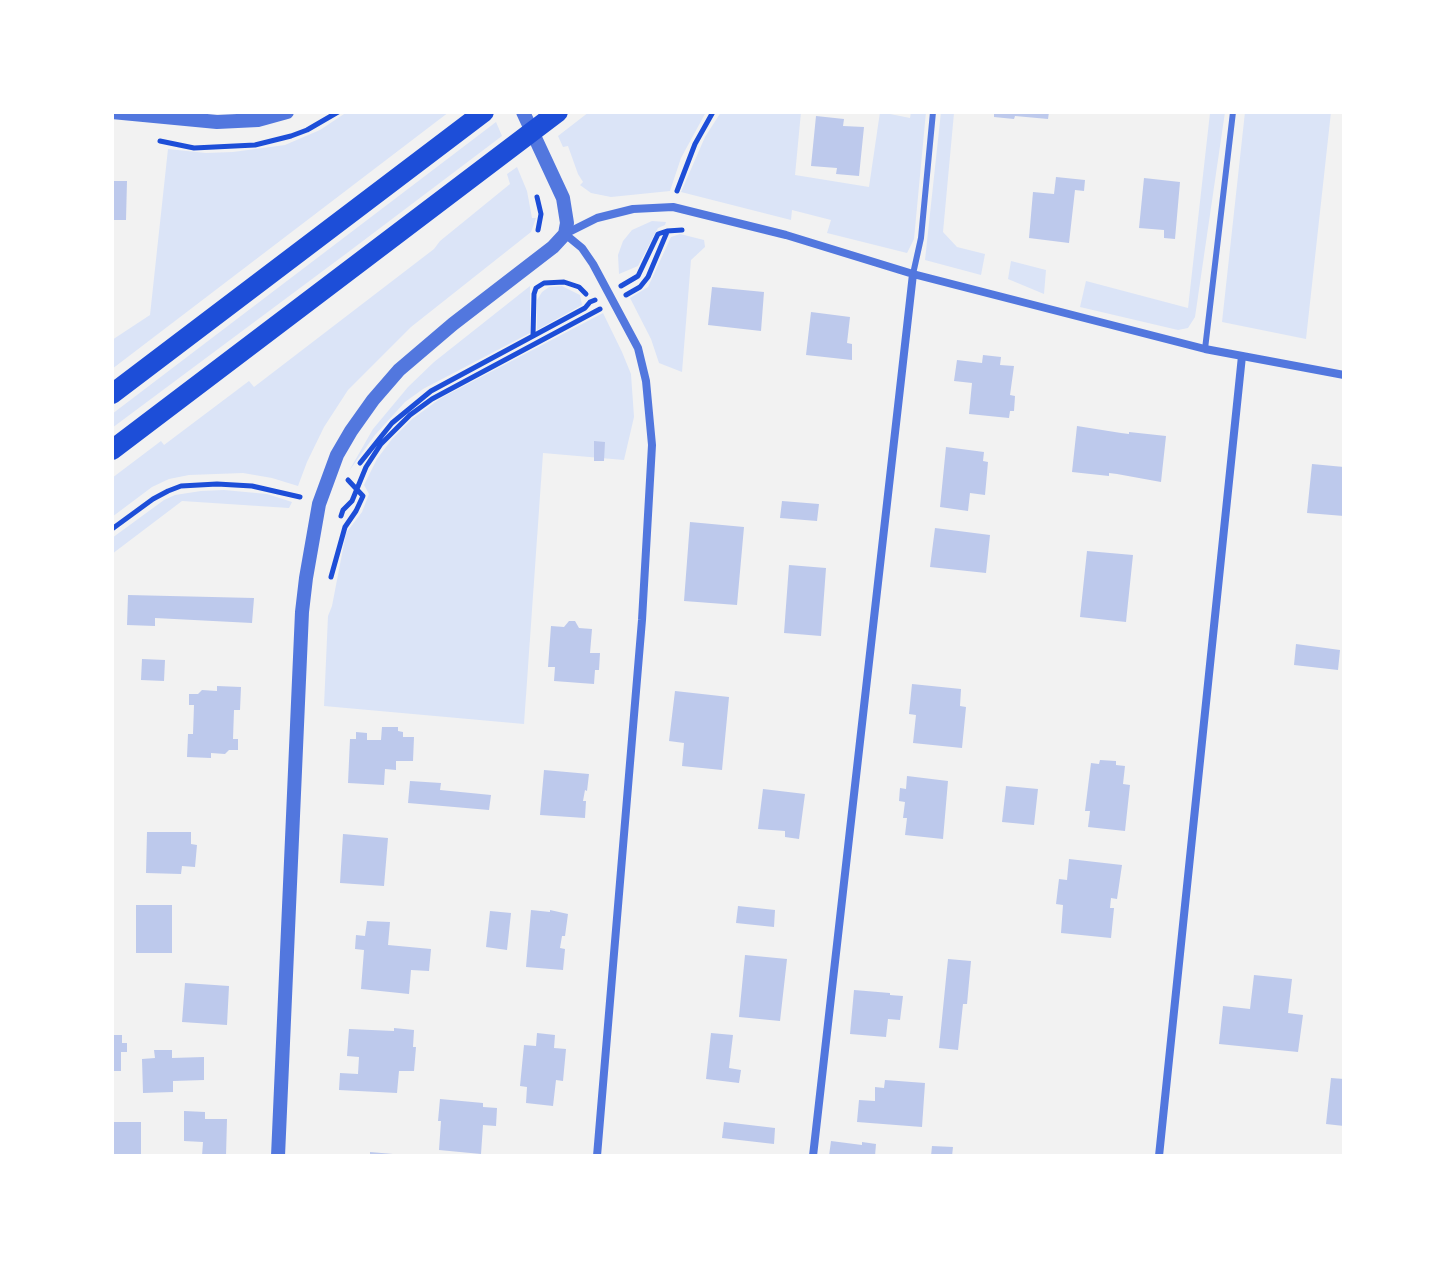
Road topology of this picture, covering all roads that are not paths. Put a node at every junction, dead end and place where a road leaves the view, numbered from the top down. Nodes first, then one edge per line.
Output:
1 (112, 112) edge
2 (287, 112) edge
3 (484, 112) edge
4 (523, 112) edge
5 (558, 112) edge
6 (933, 112) edge
7 (1233, 112) edge
8 (565, 234) junction
9 (913, 274) junction
10 (1205, 349) junction
11 (1242, 356) junction
12 (1344, 375) edge
13 (112, 394) edge
14 (112, 450) edge
15 (278, 1156) edge
16 (597, 1156) edge
17 (813, 1156) edge
18 (1159, 1156) edge

1 - 2 street
3 - 13 main road
4 - 8 street
5 - 14 main road
6 - 9 lane
7 - 10 lane
8 - 9 street
8 - 15 street
8 - 16 street
9 - 10 street
9 - 17 street
10 - 11 street
11 - 12 street
11 - 18 street

